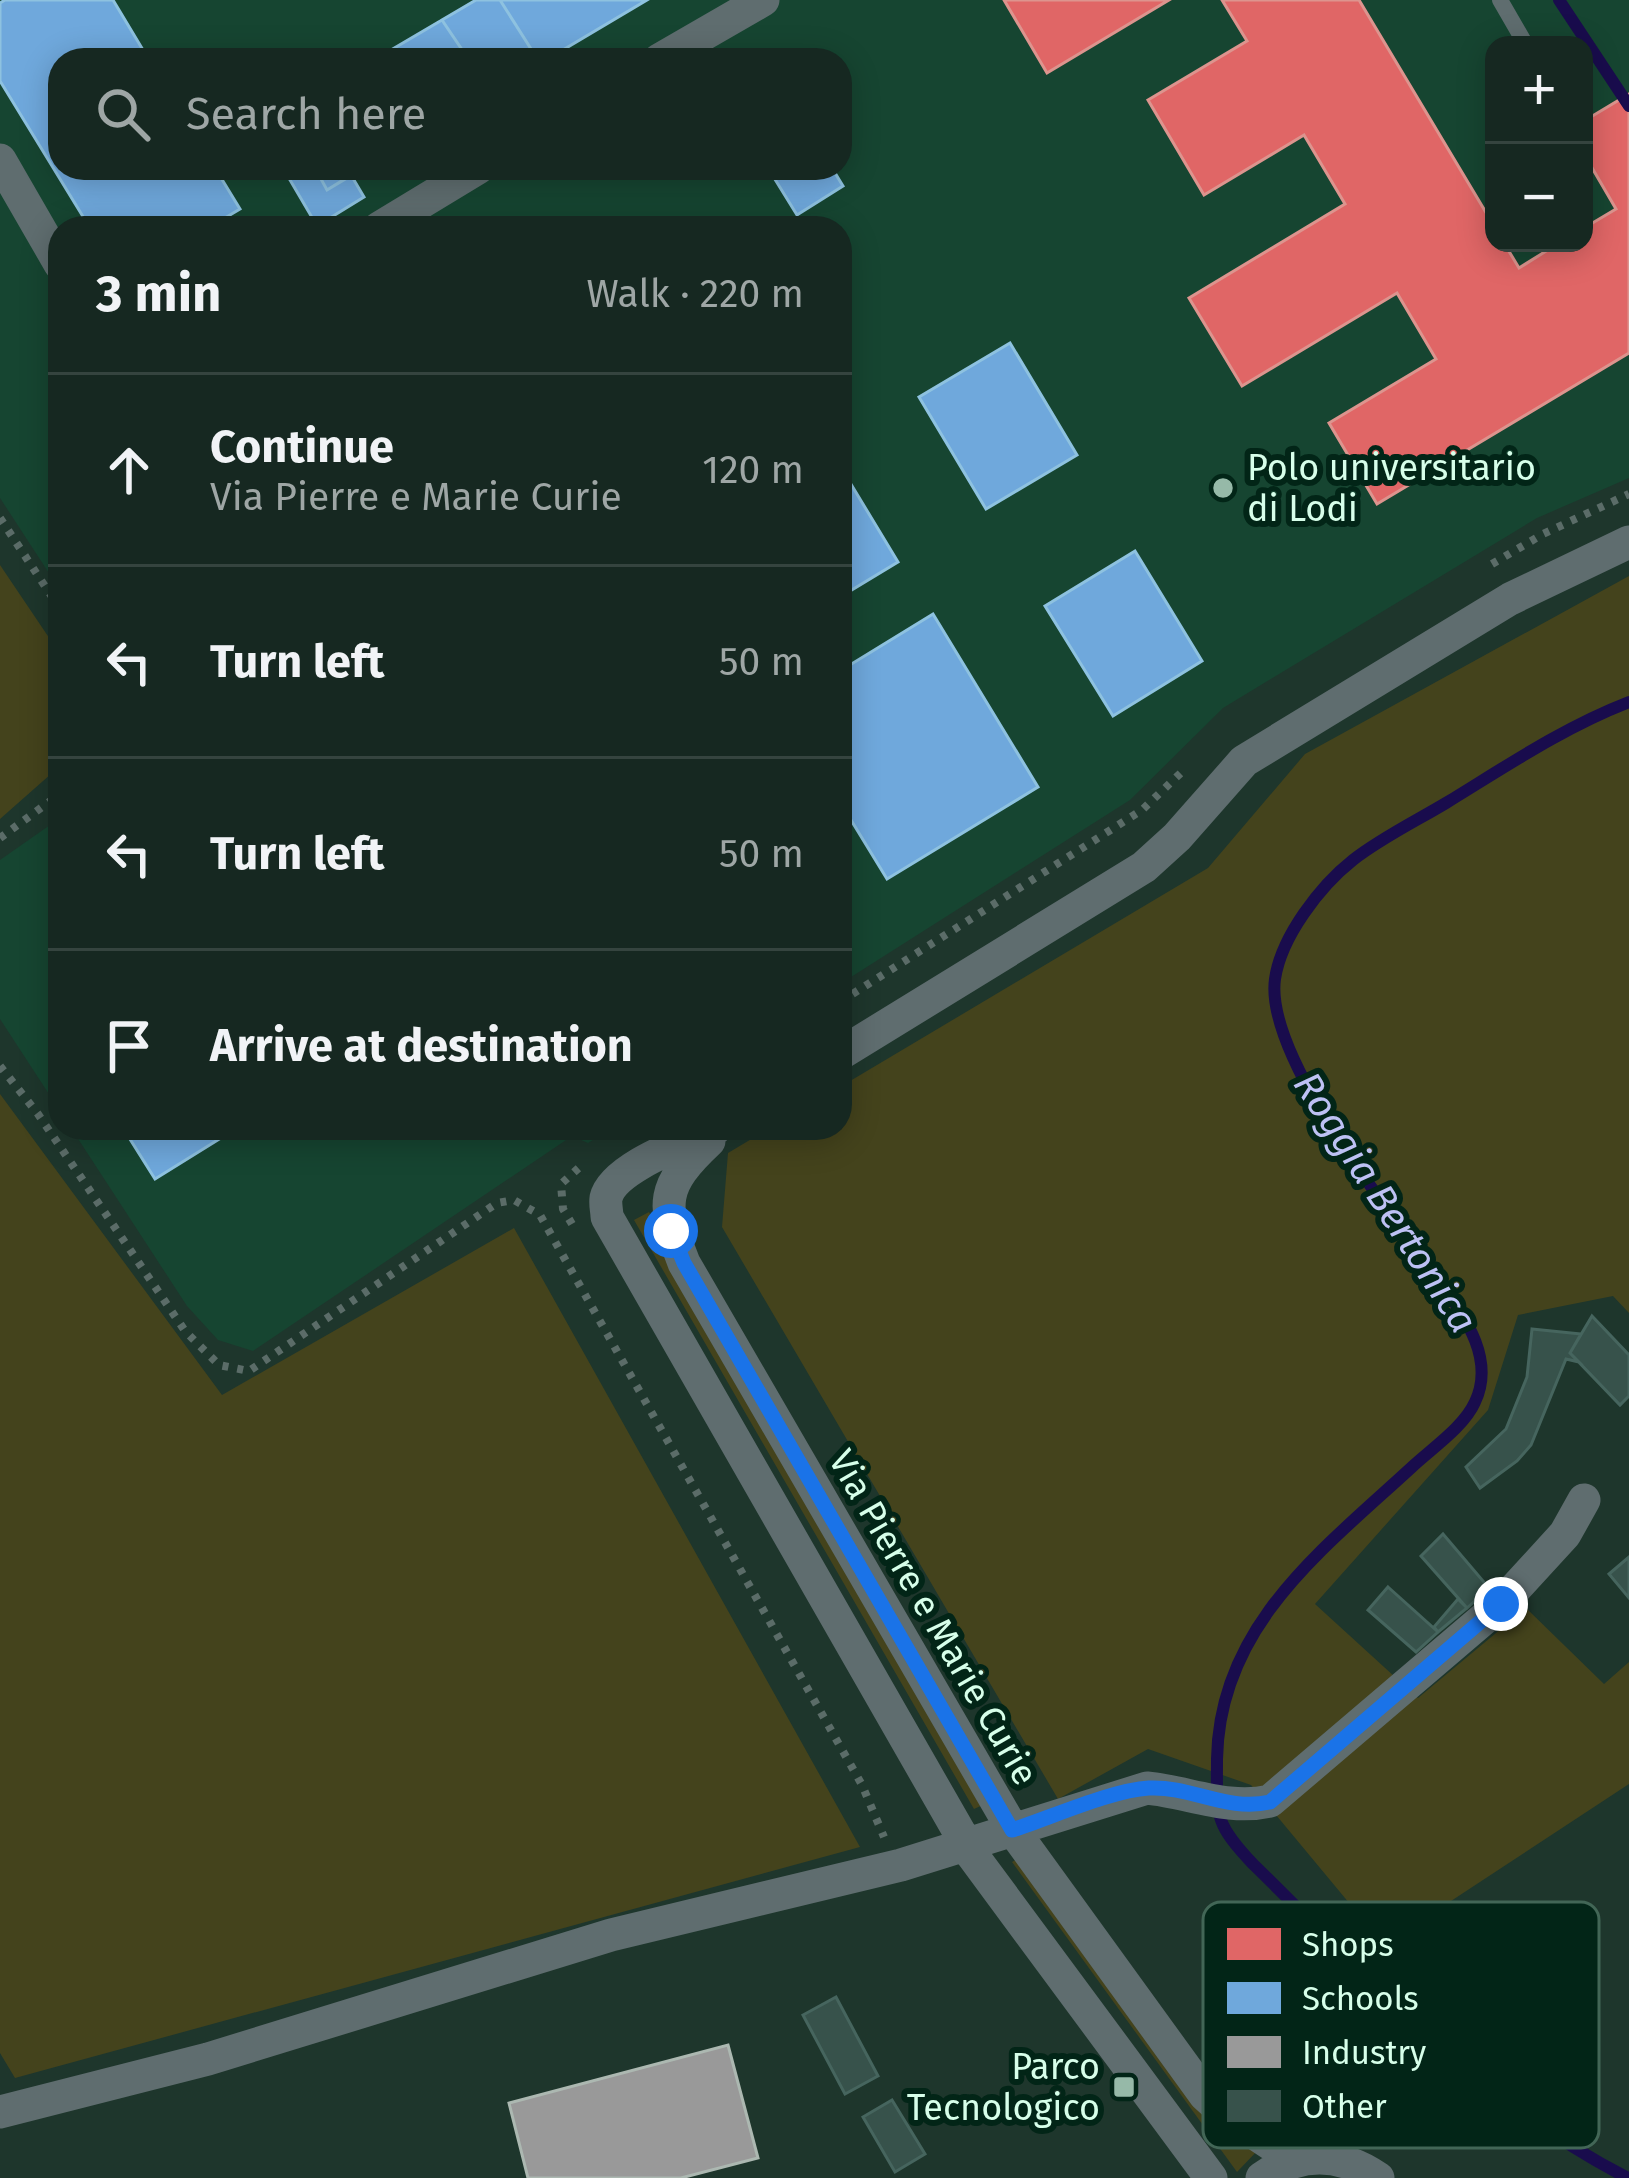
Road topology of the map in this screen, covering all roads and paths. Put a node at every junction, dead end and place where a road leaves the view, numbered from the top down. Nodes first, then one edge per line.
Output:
1 (763, 0) edge
2 (1500, 0) edge
3 (1521, 36) edge
4 (680, 48) edge
5 (0, 160) edge
6 (458, 180) edge
7 (399, 216) edge
8 (48, 243) edge
9 (0, 518) edge
10 (1629, 542) edge
11 (48, 591) edge
12 (48, 803) edge
13 (0, 838) edge
14 (852, 1047) edge
15 (0, 1066) edge
16 (48, 1129) edge
17 (56, 1140) edge
18 (693, 1140) edge
19 (708, 1140) edge
20 (1584, 1500) dead end
21 (1012, 1830) junction
22 (966, 1843) junction
23 (894, 1867) junction
24 (1203, 2094) edge
25 (0, 2112) edge
26 (1277, 2148) edge
27 (1295, 2160) junction
28 (1211, 2178) edge
29 (1262, 2178) edge
30 (1378, 2178) edge

1 - 4 street
2 - 3 lane
5 - 8 street
6 - 7 street
9 - 11 path
10 - 14 street
12 - 13 path
15 - 16 path
17 - 23 path
18 - 22 street, Via Pierre e Marie Curie
19 - 21 street, Via Pierre e Marie Curie
20 - 21 street
21 - 22 street
21 - 24 street, Via Pierre e Marie Curie
22 - 23 street
22 - 28 street, Via Pierre e Marie Curie
23 - 25 street
26 - 27 street, Via Pierre e Marie Curie
27 - 29 street
27 - 30 street

